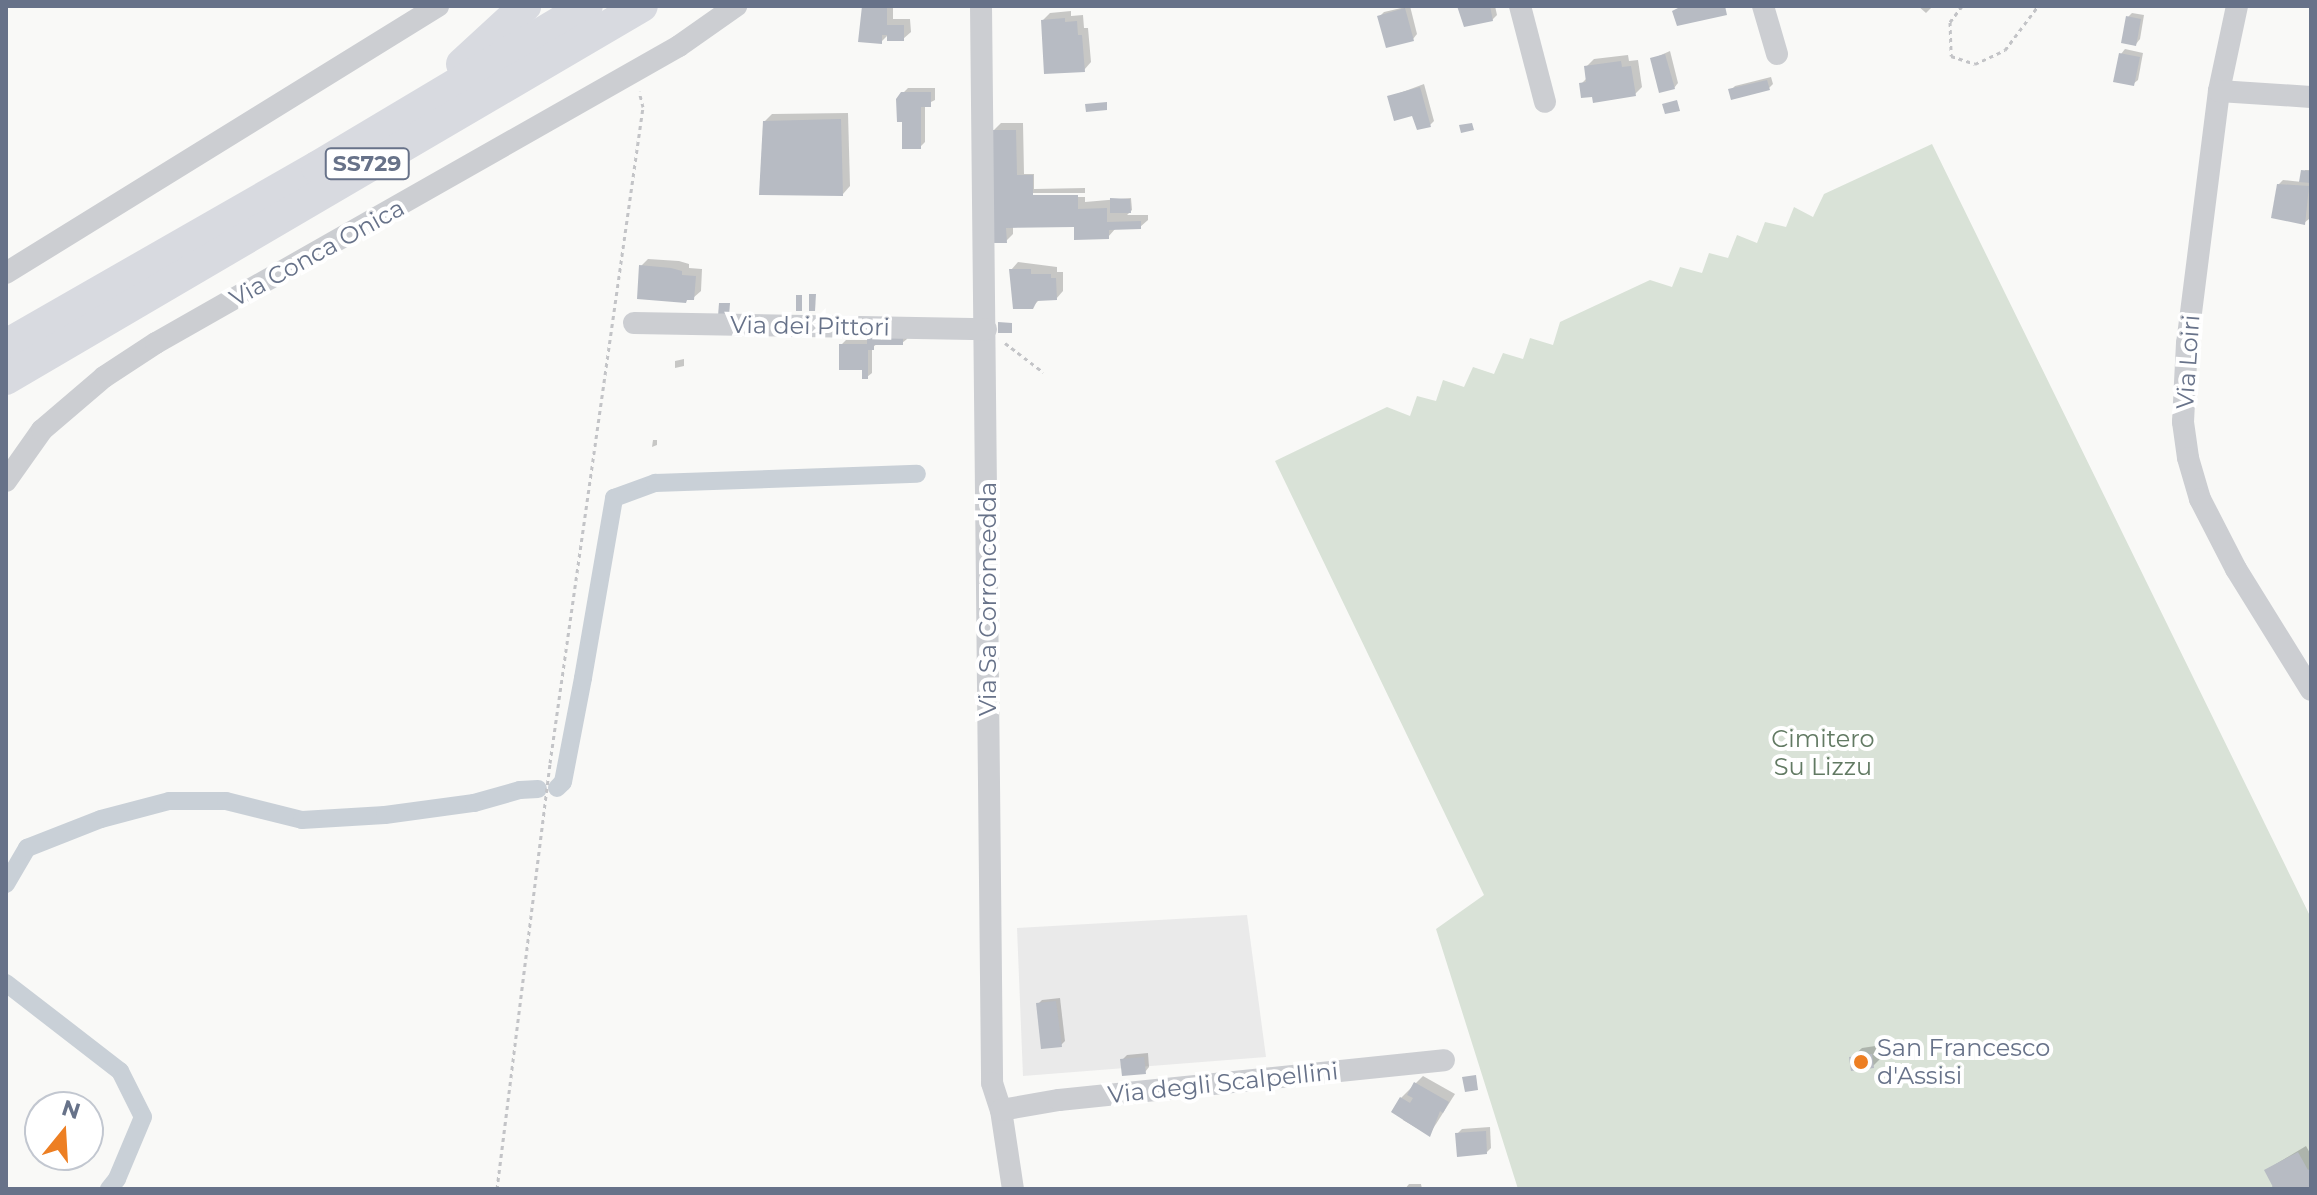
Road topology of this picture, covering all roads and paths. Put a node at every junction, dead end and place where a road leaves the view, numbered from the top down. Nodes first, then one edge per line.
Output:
1 (438, 6) edge
2 (525, 6) edge
3 (587, 6) edge
4 (642, 6) edge
5 (736, 6) edge
6 (981, 6) edge
7 (1520, 6) edge
8 (1763, 6) edge
9 (1962, 6) edge
10 (2038, 6) edge
11 (2237, 6) edge
12 (1777, 54) dead end
13 (634, 72) junction
14 (2219, 91) junction
15 (2311, 97) edge
16 (1545, 102) dead end
17 (409, 112) junction
18 (6, 273) edge
19 (51, 320) junction
20 (634, 323) dead end
21 (94, 328) junction
22 (986, 329) junction
23 (6, 338) edge
24 (6, 345) edge
25 (1043, 372) dead end
26 (6, 379) edge
27 (6, 400) edge
28 (6, 481) edge
29 (2311, 690) edge
30 (1444, 1060) dead end
31 (1001, 1110) junction
32 (497, 1189) edge
33 (1013, 1189) edge

1 - 18 street
2 - 17 highway
3 - 17 highway, SS729
4 - 21 highway, SS729
5 - 13 street, Via Conca Onica
6 - 22 street, Via Sa Corroncedda
7 - 16 street
8 - 12 street
9 - 10 path
11 - 14 street, Via Loiri
13 - 28 street, Via Conca Onica
13 - 32 path
14 - 15 street
14 - 29 street, Via Loiri
17 - 19 highway, SS729
19 - 23 highway
19 - 24 highway, SS729
20 - 22 street, Via dei Pittori
21 - 26 highway, SS729
21 - 27 highway
22 - 25 path
22 - 31 street, Via Sa Corroncedda
30 - 31 street, Via degli Scalpellini
31 - 33 street, Via Sa Corroncedda

